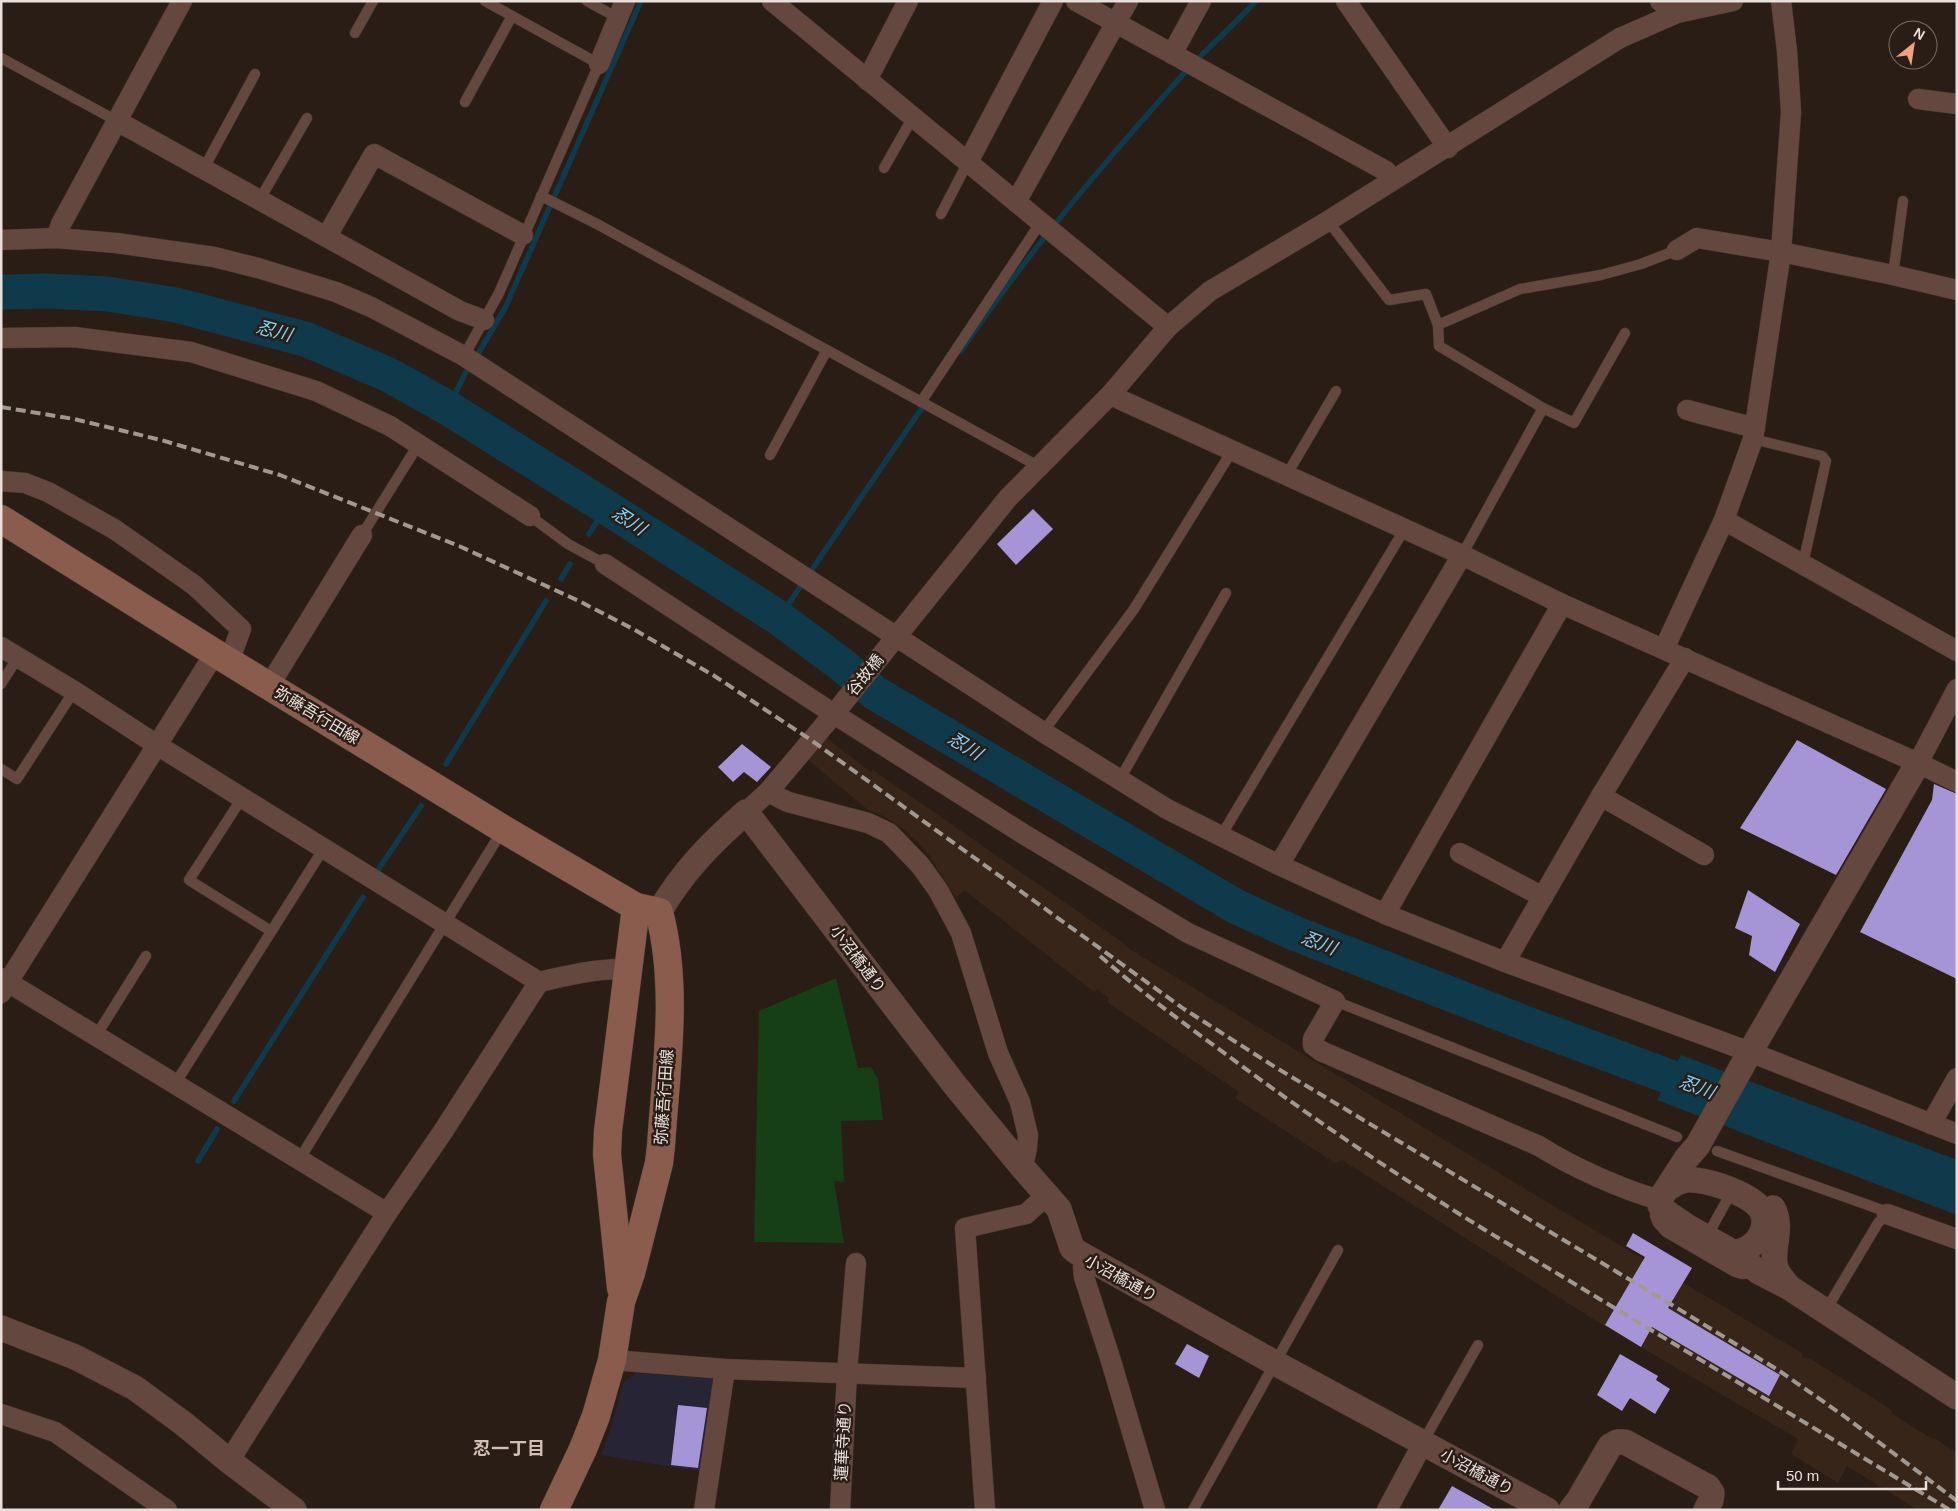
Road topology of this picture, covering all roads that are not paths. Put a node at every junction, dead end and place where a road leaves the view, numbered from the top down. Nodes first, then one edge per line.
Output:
1 (182, 1) edge
2 (373, 1) edge
3 (485, 1) edge
4 (587, 1) edge
5 (772, 1) edge
6 (908, 1) edge
7 (1053, 1) edge
8 (1076, 1) edge
9 (1128, 1) edge
10 (1201, 1) edge
11 (1346, 1) edge
12 (1660, 1) edge
13 (1733, 1) edge
14 (1780, 1) edge
15 (622, 9) edge
16 (1677, 13) junction
17 (512, 16) junction
18 (1116, 24) junction
19 (355, 33) dead end
20 (1172, 54) junction
21 (1, 58) edge
22 (599, 64) junction
23 (255, 74) dead end
24 (867, 80) junction
25 (1918, 99) dead end
26 (465, 102) dead end
27 (1957, 104) edge
28 (913, 117) junction
29 (307, 118) dead end
30 (117, 121) junction
31 (1448, 148) junction
32 (968, 162) junction
33 (204, 168) junction
34 (884, 168) dead end
35 (1393, 179) junction
36 (541, 196) junction
37 (260, 199) junction
38 (1016, 202) junction
39 (1904, 202) dead end
40 (941, 214) dead end
41 (1328, 221) junction
42 (1040, 222) junction
43 (523, 235) junction
44 (328, 236) junction
45 (56, 238) junction
46 (1, 240) edge
47 (1677, 250) joint
48 (1781, 252) junction
49 (1893, 275) junction
50 (1957, 290) edge
51 (484, 320) junction
52 (1438, 325) junction
53 (1168, 327) junction
54 (1625, 333) dead end
55 (1, 338) edge
56 (827, 350) junction
57 (464, 356) junction
58 (1336, 392) dead end
59 (1111, 394) junction
60 (921, 402) junction
61 (1543, 408) junction
62 (1687, 410) dead end
63 (1754, 433) junction
64 (418, 445) junction
65 (1232, 451) junction
66 (770, 455) dead end
67 (1038, 466) junction
68 (1286, 476) junction
69 (1, 480) edge
70 (530, 516) joint
71 (1, 520) edge
72 (1724, 520) junction
73 (1404, 530) junction
74 (362, 535) joint
75 (1462, 555) junction
76 (605, 564) joint
77 (1803, 564) junction
78 (1226, 593) dead end
79 (1562, 604) junction
80 (895, 638) junction
81 (1, 647) edge
82 (1664, 649) junction
83 (1957, 651) edge
84 (18, 657) junction
85 (222, 657) junction
86 (1685, 658) junction
87 (1, 684) edge
88 (269, 686) junction
89 (1957, 689) edge
90 (74, 690) junction
91 (836, 711) junction
92 (1043, 732) junction
93 (157, 745) junction
94 (1918, 763) junction
95 (1, 769) edge
96 (1120, 779) junction
97 (1957, 782) edge
98 (768, 792) junction
99 (1601, 796) junction
100 (242, 798) junction
101 (746, 812) junction
102 (503, 829) junction
103 (1221, 836) junction
104 (324, 848) junction
105 (1460, 853) dead end
106 (1704, 855) dead end
107 (1278, 865) junction
108 (1543, 897) junction
109 (648, 909) junction
110 (1385, 914) junction
111 (445, 923) junction
112 (271, 931) junction
113 (146, 956) dead end
114 (1505, 962) junction
115 (628, 970) junction
116 (539, 982) junction
117 (4, 984) edge
118 (1335, 1001) junction
119 (96, 1036) junction
120 (1748, 1055) junction
121 (1957, 1078) edge
122 (174, 1084) junction
123 (1931, 1124) junction
124 (1957, 1134) edge
125 (1698, 1143) junction
126 (299, 1160) junction
127 (1023, 1168) junction
128 (1730, 1190) junction
129 (1047, 1195) junction
130 (1663, 1198) junction
131 (387, 1213) junction
132 (1887, 1214) junction
133 (1957, 1239) edge
134 (1702, 1245) junction
135 (1338, 1250) dead end
136 (1734, 1253) junction
137 (1085, 1258) junction
138 (856, 1263) dead end
139 (1759, 1272) junction
140 (1790, 1288) junction
141 (621, 1302) junction
142 (1826, 1311) junction
143 (1, 1328) edge
144 (1478, 1345) dead end
145 (612, 1360) junction
146 (1275, 1363) junction
147 (725, 1370) junction
148 (847, 1373) junction
149 (976, 1378) junction
150 (1957, 1397) edge
151 (1, 1414) edge
152 (1423, 1443) junction
153 (229, 1461) junction
154 (559, 1508) edge
155 (167, 1510) edge
156 (294, 1510) edge
157 (704, 1510) edge
158 (840, 1510) edge
159 (984, 1510) edge
160 (1155, 1510) edge
161 (1193, 1510) edge
162 (1387, 1510) edge
163 (1547, 1510) edge
164 (1571, 1510) edge
165 (1706, 1510) edge

1 - 30 street
2 - 19 lane
3 - 17 lane
4 - 15 lane
5 - 24 street
6 - 24 street
7 - 32 street
8 - 18 street
9 - 18 street
10 - 20 street
11 - 31 street
12 - 16 street
13 - 16 street, 谷故橋
14 - 48 street
15 - 22 street
16 - 31 street, 谷故橋
17 - 22 lane
17 - 26 lane
18 - 20 street
18 - 38 street
20 - 35 street
21 - 30 lane
22 - 36 lane
23 - 33 lane
24 - 28 street
25 - 27 street
28 - 32 street
28 - 34 lane
29 - 37 lane
30 - 33 street
30 - 45 street
31 - 35 street, 谷故橋
32 - 38 street
32 - 40 lane
33 - 37 street
35 - 41 street, 谷故橋
36 - 43 lane
36 - 56 lane
37 - 44 street
38 - 42 street
39 - 49 lane
41 - 52 lane
41 - 53 street, 谷故橋
42 - 53 street
42 - 60 lane
43 - 44 street
43 - 51 lane
44 - 51 street
45 - 46 street
45 - 57 street
47 - 48 street
47 - 52 lane
48 - 49 street
48 - 63 street
49 - 50 street
51 - 57 lane
52 - 61 lane
53 - 59 street, 谷故橋
54 - 61 lane
55 - 64 street
56 - 60 lane
56 - 66 lane
57 - 80 street
58 - 68 lane
59 - 65 street
59 - 67 street, 谷故橋
60 - 67 lane
61 - 75 lane
62 - 63 street
63 - 72 street
63 - 77 lane
64 - 70 street
64 - 74 lane
65 - 68 street
65 - 92 lane
67 - 80 street, 谷故橋
68 - 73 street
69 - 85 street
70 - 76 lane
71 - 85 main road, 弥藤吾行田線
72 - 77 street
72 - 82 street
73 - 75 street
73 - 103 lane
74 - 88 street
75 - 79 street
75 - 107 street
76 - 91 street
77 - 83 street
78 - 96 lane
79 - 82 street
79 - 110 street
80 - 91 street, 谷故橋
80 - 92 street
81 - 84 street
82 - 86 street
84 - 87 lane
84 - 90 street
85 - 88 main road, 弥藤吾行田線
85 - 93 street
86 - 94 street
86 - 99 street
88 - 102 main road, 弥藤吾行田線
89 - 94 street
90 - 93 street
90 - 95 lane
91 - 98 street, 谷故橋
91 - 118 street
92 - 96 street
93 - 100 street
93 - 117 street
94 - 97 street
94 - 120 street
96 - 103 street
98 - 101 street, 谷故橋
98 - 127 street
99 - 106 street
99 - 108 street
100 - 104 street
100 - 112 lane
101 - 109 street
101 - 127 street, 小沼橋通り
102 - 109 main road, 弥藤吾行田線
102 - 111 lane
103 - 107 street
104 - 111 street
104 - 112 lane
105 - 108 street
107 - 110 street
108 - 114 street
109 - 115 main road, 弥藤吾行田線
109 - 141 main road, 弥藤吾行田線
110 - 114 street
111 - 116 street
111 - 126 lane
112 - 122 lane
113 - 119 lane
114 - 120 street
115 - 116 street
115 - 141 main road, 弥藤吾行田線
116 - 131 street
117 - 119 street
118 - 125 lane
118 - 130 street
119 - 122 street
120 - 123 street
120 - 125 street
121 - 123 street
122 - 126 street
123 - 124 street
125 - 128 street
125 - 130 street
125 - 132 lane
126 - 131 street
127 - 129 street, 小沼橋通り
128 - 130 street
128 - 134 lane
128 - 136 street
128 - 140 street
129 - 137 street, 小沼橋通り
129 - 149 street
130 - 134 street
131 - 153 street
132 - 133 street
132 - 142 lane
134 - 136 street
134 - 139 lane
135 - 146 lane
136 - 139 street
137 - 146 street, 小沼橋通り
137 - 160 street
138 - 148 street, 蓮華寺通り
139 - 140 street
140 - 142 street
141 - 145 main road, 弥藤吾行田線
142 - 150 street
143 - 153 street
144 - 152 lane
145 - 147 street
145 - 154 main road, 弥藤吾行田線
146 - 152 street, 小沼橋通り
146 - 161 lane
147 - 148 street
147 - 157 street
148 - 149 street
148 - 158 street, 蓮華寺通り
149 - 159 street
151 - 155 street
152 - 162 street
152 - 163 street, 小沼橋通り
153 - 156 street
164 - 165 street

